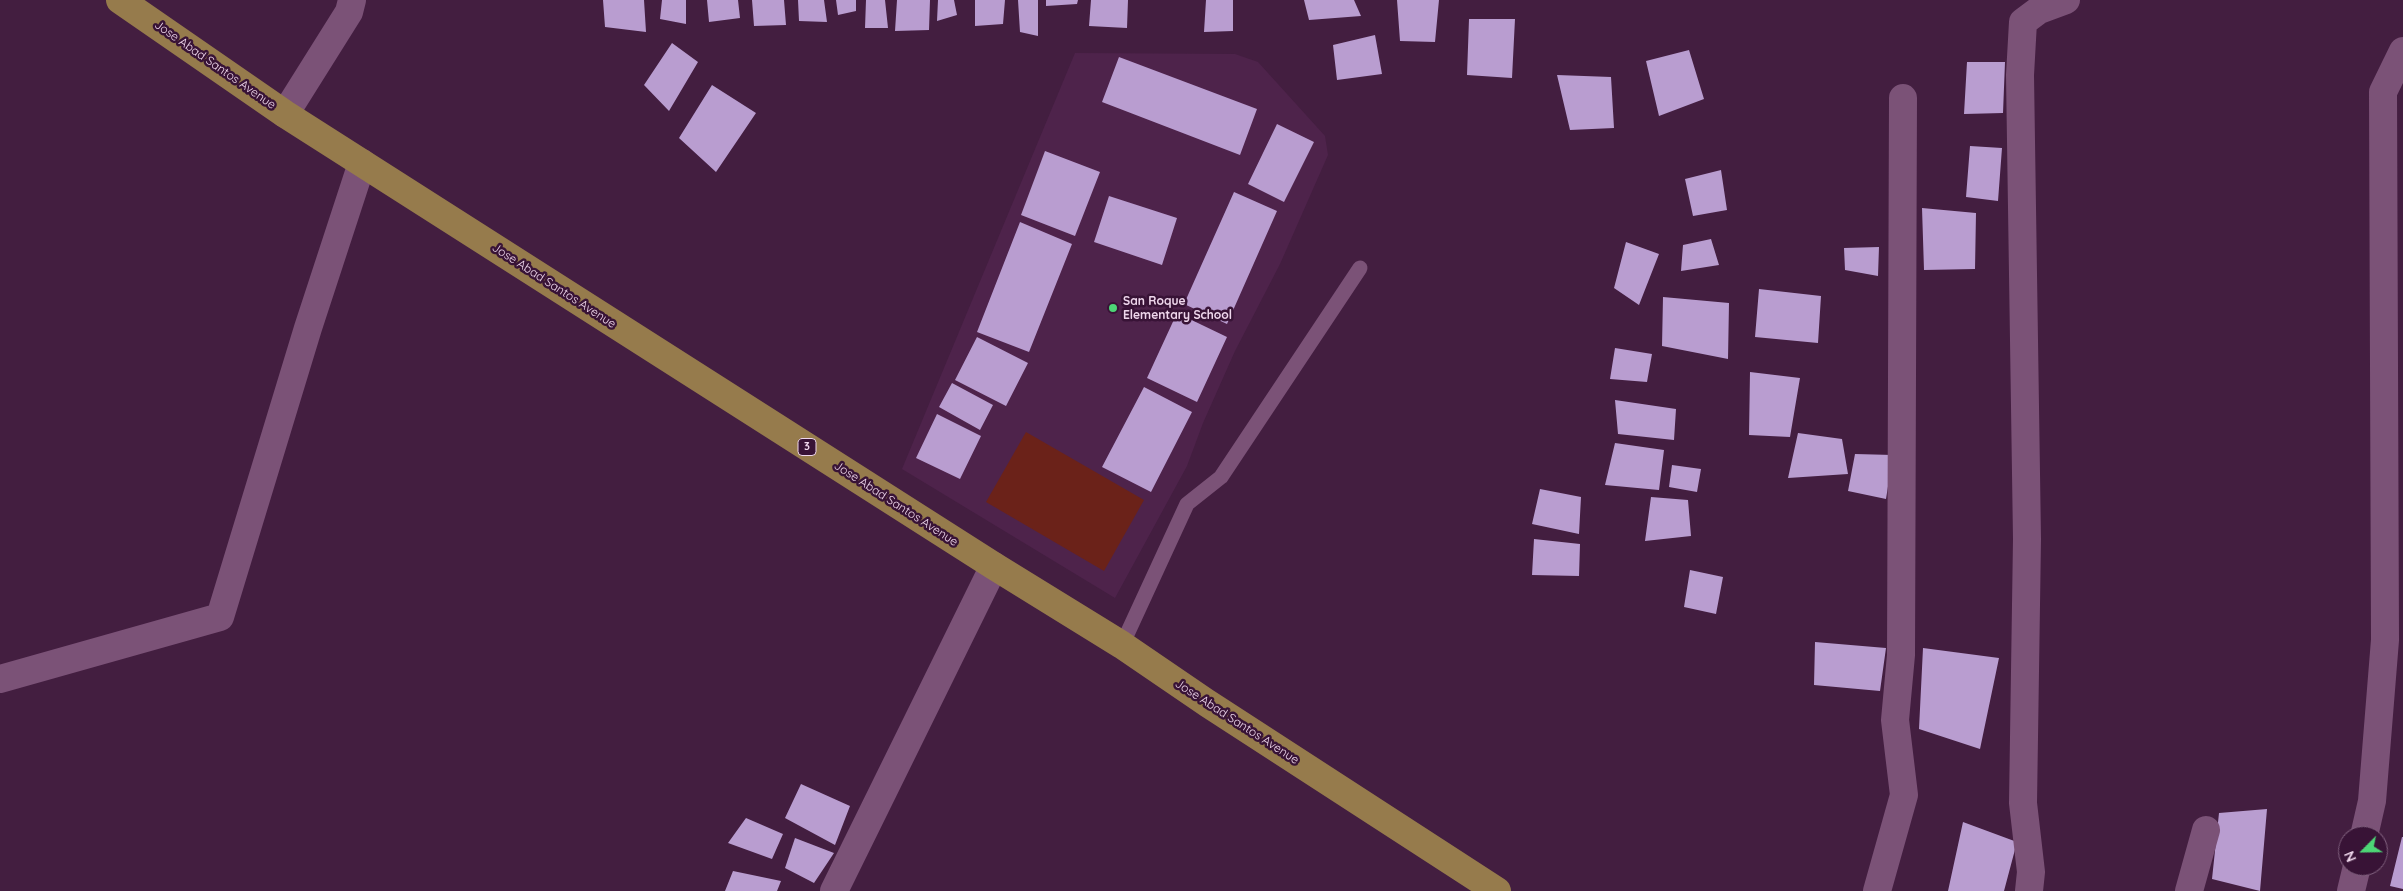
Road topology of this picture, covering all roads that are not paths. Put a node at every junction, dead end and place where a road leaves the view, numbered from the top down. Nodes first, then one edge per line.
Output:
1 (120, 0) edge
2 (352, 0) edge
3 (2066, 0) edge
4 (2403, 51) edge
5 (1903, 98) dead end
6 (285, 114) junction
7 (362, 163) junction
8 (1360, 268) dead end
9 (994, 566) junction
10 (1122, 645) junction
11 (0, 679) edge
12 (2366, 826) edge
13 (2206, 830) dead end
14 (2355, 876) edge
15 (834, 891) edge
16 (1496, 891) edge
17 (1877, 891) edge
18 (2029, 891) edge
19 (2188, 891) edge
20 (2351, 891) edge

1 - 6 highway, Jose Abad Santos Avenue / 3
2 - 6 street
3 - 18 street
4 - 12 street
5 - 17 street
6 - 7 highway, Jose Abad Santos Avenue / 3
7 - 9 highway, Jose Abad Santos Avenue / 3
7 - 11 street
8 - 10 lane
9 - 10 highway, Jose Abad Santos Avenue / 3
9 - 15 street
10 - 16 highway, Jose Abad Santos Avenue / 3
13 - 19 street
14 - 20 street

